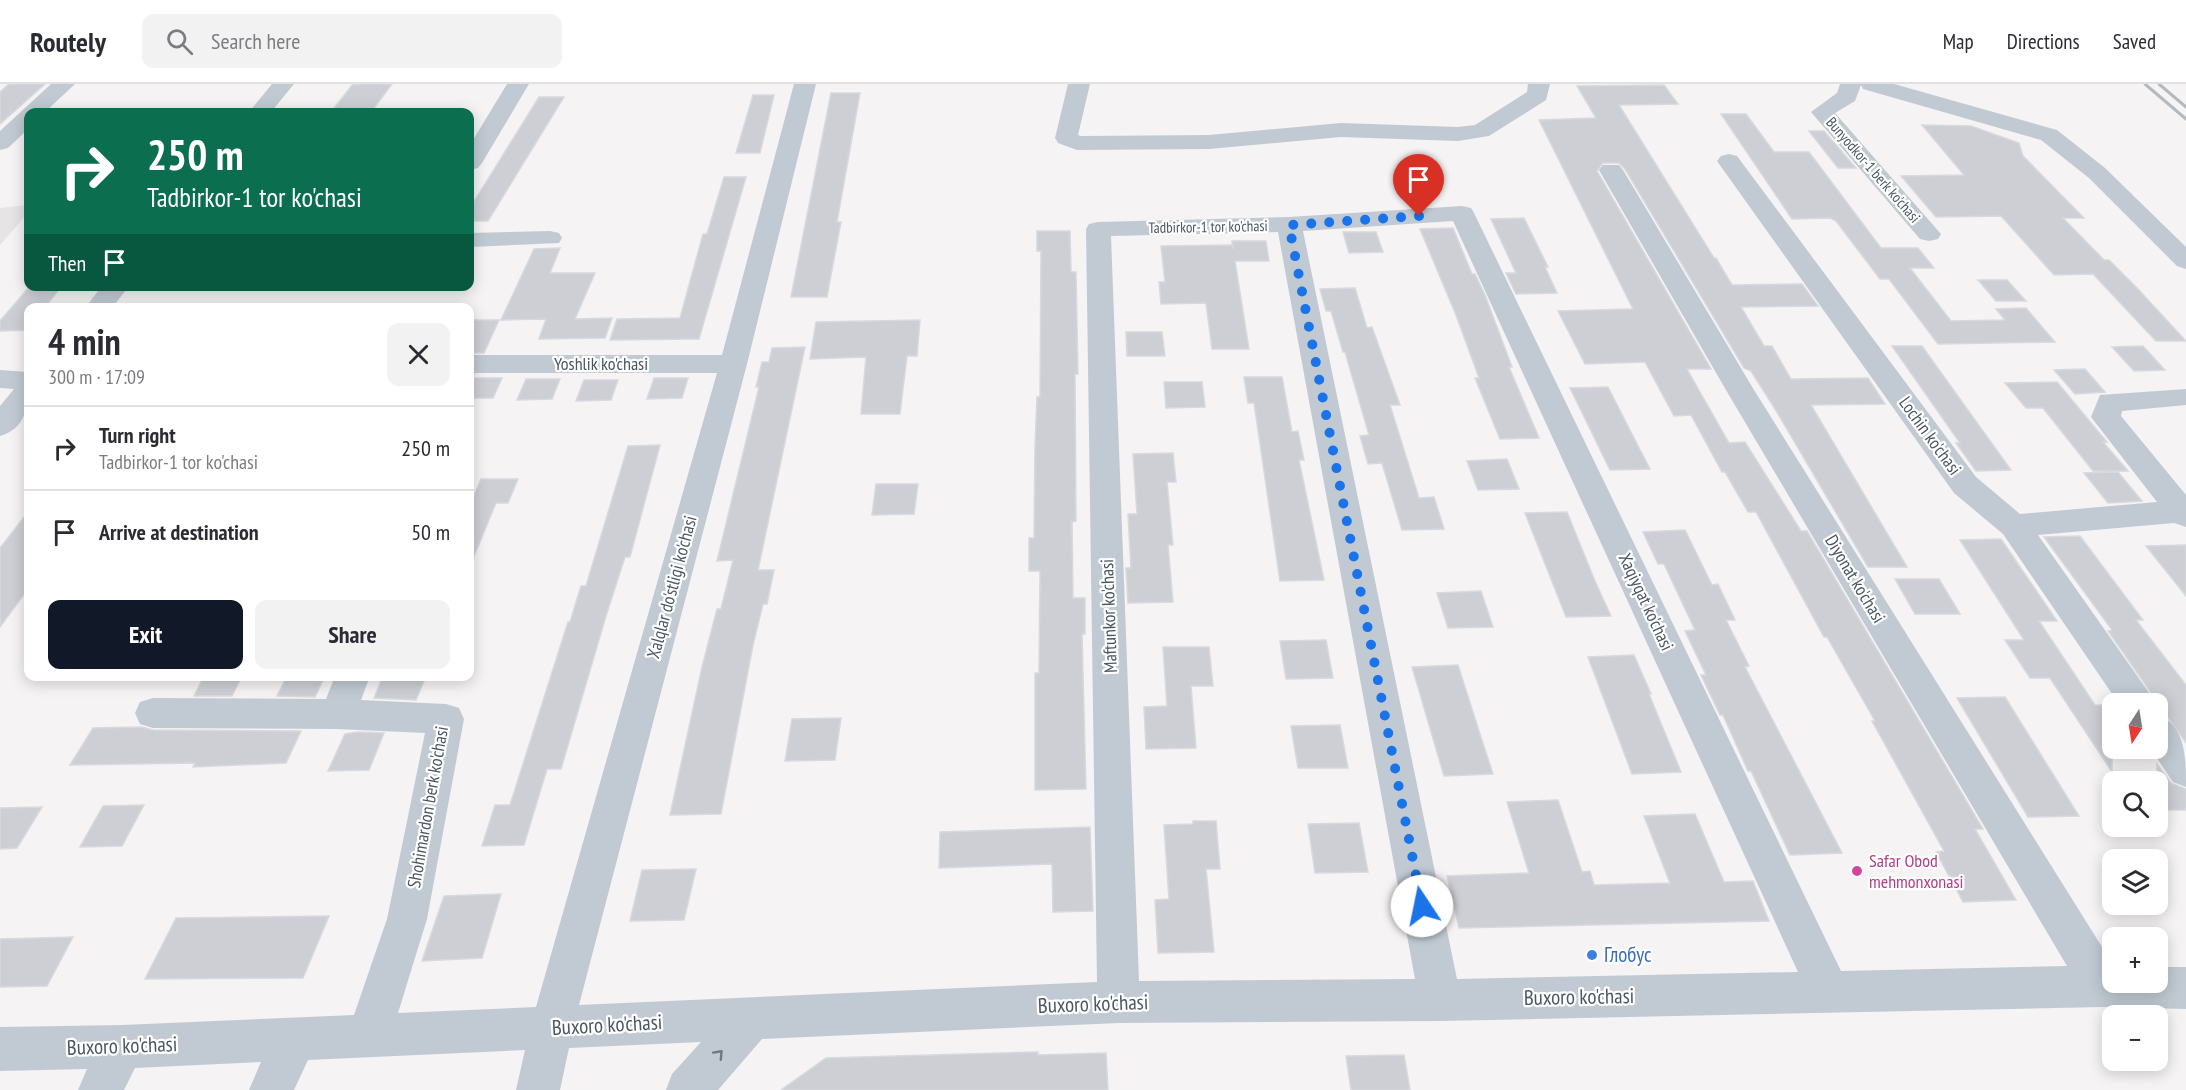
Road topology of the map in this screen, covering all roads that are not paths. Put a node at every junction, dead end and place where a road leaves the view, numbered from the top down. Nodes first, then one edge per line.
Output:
1 (64, 84) edge
2 (283, 84) edge
3 (518, 84) edge
4 (806, 84) edge
5 (1079, 84) edge
6 (1539, 84) edge
7 (1550, 84) edge
8 (1557, 84) edge
9 (1851, 84) edge
10 (1871, 84) edge
11 (37, 108) edge
12 (263, 108) edge
13 (24, 121) edge
14 (0, 143) edge
15 (474, 156) edge
16 (1729, 161) dead end
17 (1611, 170) dead end
18 (1462, 213) joint
19 (1289, 225) junction
20 (1098, 230) joint
21 (1929, 234) dead end
22 (550, 238) dead end
23 (474, 240) edge
24 (2186, 261) edge
25 (112, 291) edge
26 (102, 303) edge
27 (474, 364) edge
28 (733, 364) junction
29 (0, 379) edge
30 (24, 381) edge
31 (24, 396) edge
32 (2180, 397) dead end
33 (0, 426) edge
34 (2184, 513) edge
35 (2014, 526) junction
36 (351, 681) edge
37 (2131, 693) edge
38 (153, 713) dead end
39 (337, 714) junction
40 (2168, 745) edge
41 (2186, 771) edge
42 (2102, 986) joint
43 (2168, 988) edge
44 (2186, 988) edge
45 (1829, 991) junction
46 (1440, 1000) junction
47 (1119, 1002) junction
48 (752, 1018) junction
49 (552, 1027) junction
50 (369, 1035) junction
51 (296, 1038) junction
52 (122, 1047) junction
53 (0, 1049) edge
54 (100, 1090) edge
55 (271, 1090) edge
56 (538, 1090) edge
57 (688, 1090) edge

1 - 11 street
2 - 12 street
3 - 15 street
4 - 28 street, Xalqlar do'stligi ko'chasi
5 - 6 street
7 - 8 street
9 - 21 street, Bunyodkor-1 berk ko'chasi
10 - 24 street
13 - 14 street
16 - 35 street, Lochin ko'chasi
17 - 42 street, Diyonat ko'chasi
18 - 19 street, Tadbirkor-1 tor ko'chasi
18 - 45 street, Xaqiyqat ko'chasi
19 - 20 street, Tadbirkor-1 tor ko'chasi
19 - 46 street
20 - 47 street, Maftunkor ko'chasi
22 - 23 street
25 - 26 street
27 - 28 street, Yoshlik ko'chasi
28 - 49 street, Xalqlar do'stligi ko'chasi
29 - 30 street
31 - 33 street
32 - 34 street
34 - 35 street
35 - 37 street, Lochin ko'chasi
36 - 39 street
38 - 39 street, Shohimardon berk ko'chasi
39 - 50 street, Shohimardon berk ko'chasi
40 - 41 street
42 - 45 street, Buxoro ko'chasi
43 - 44 street, Buxoro ko'chasi
45 - 46 street, Buxoro ko'chasi
46 - 47 street, Buxoro ko'chasi
47 - 48 street, Buxoro ko'chasi
48 - 49 street, Buxoro ko'chasi
57 -> 48 street
49 - 50 street, Buxoro ko'chasi
49 - 56 street, Xalqlar do'stligi ko'chasi
50 - 51 street, Buxoro ko'chasi
51 - 52 street, Buxoro ko'chasi
51 - 55 street
52 - 53 street, Buxoro ko'chasi
52 - 54 street

